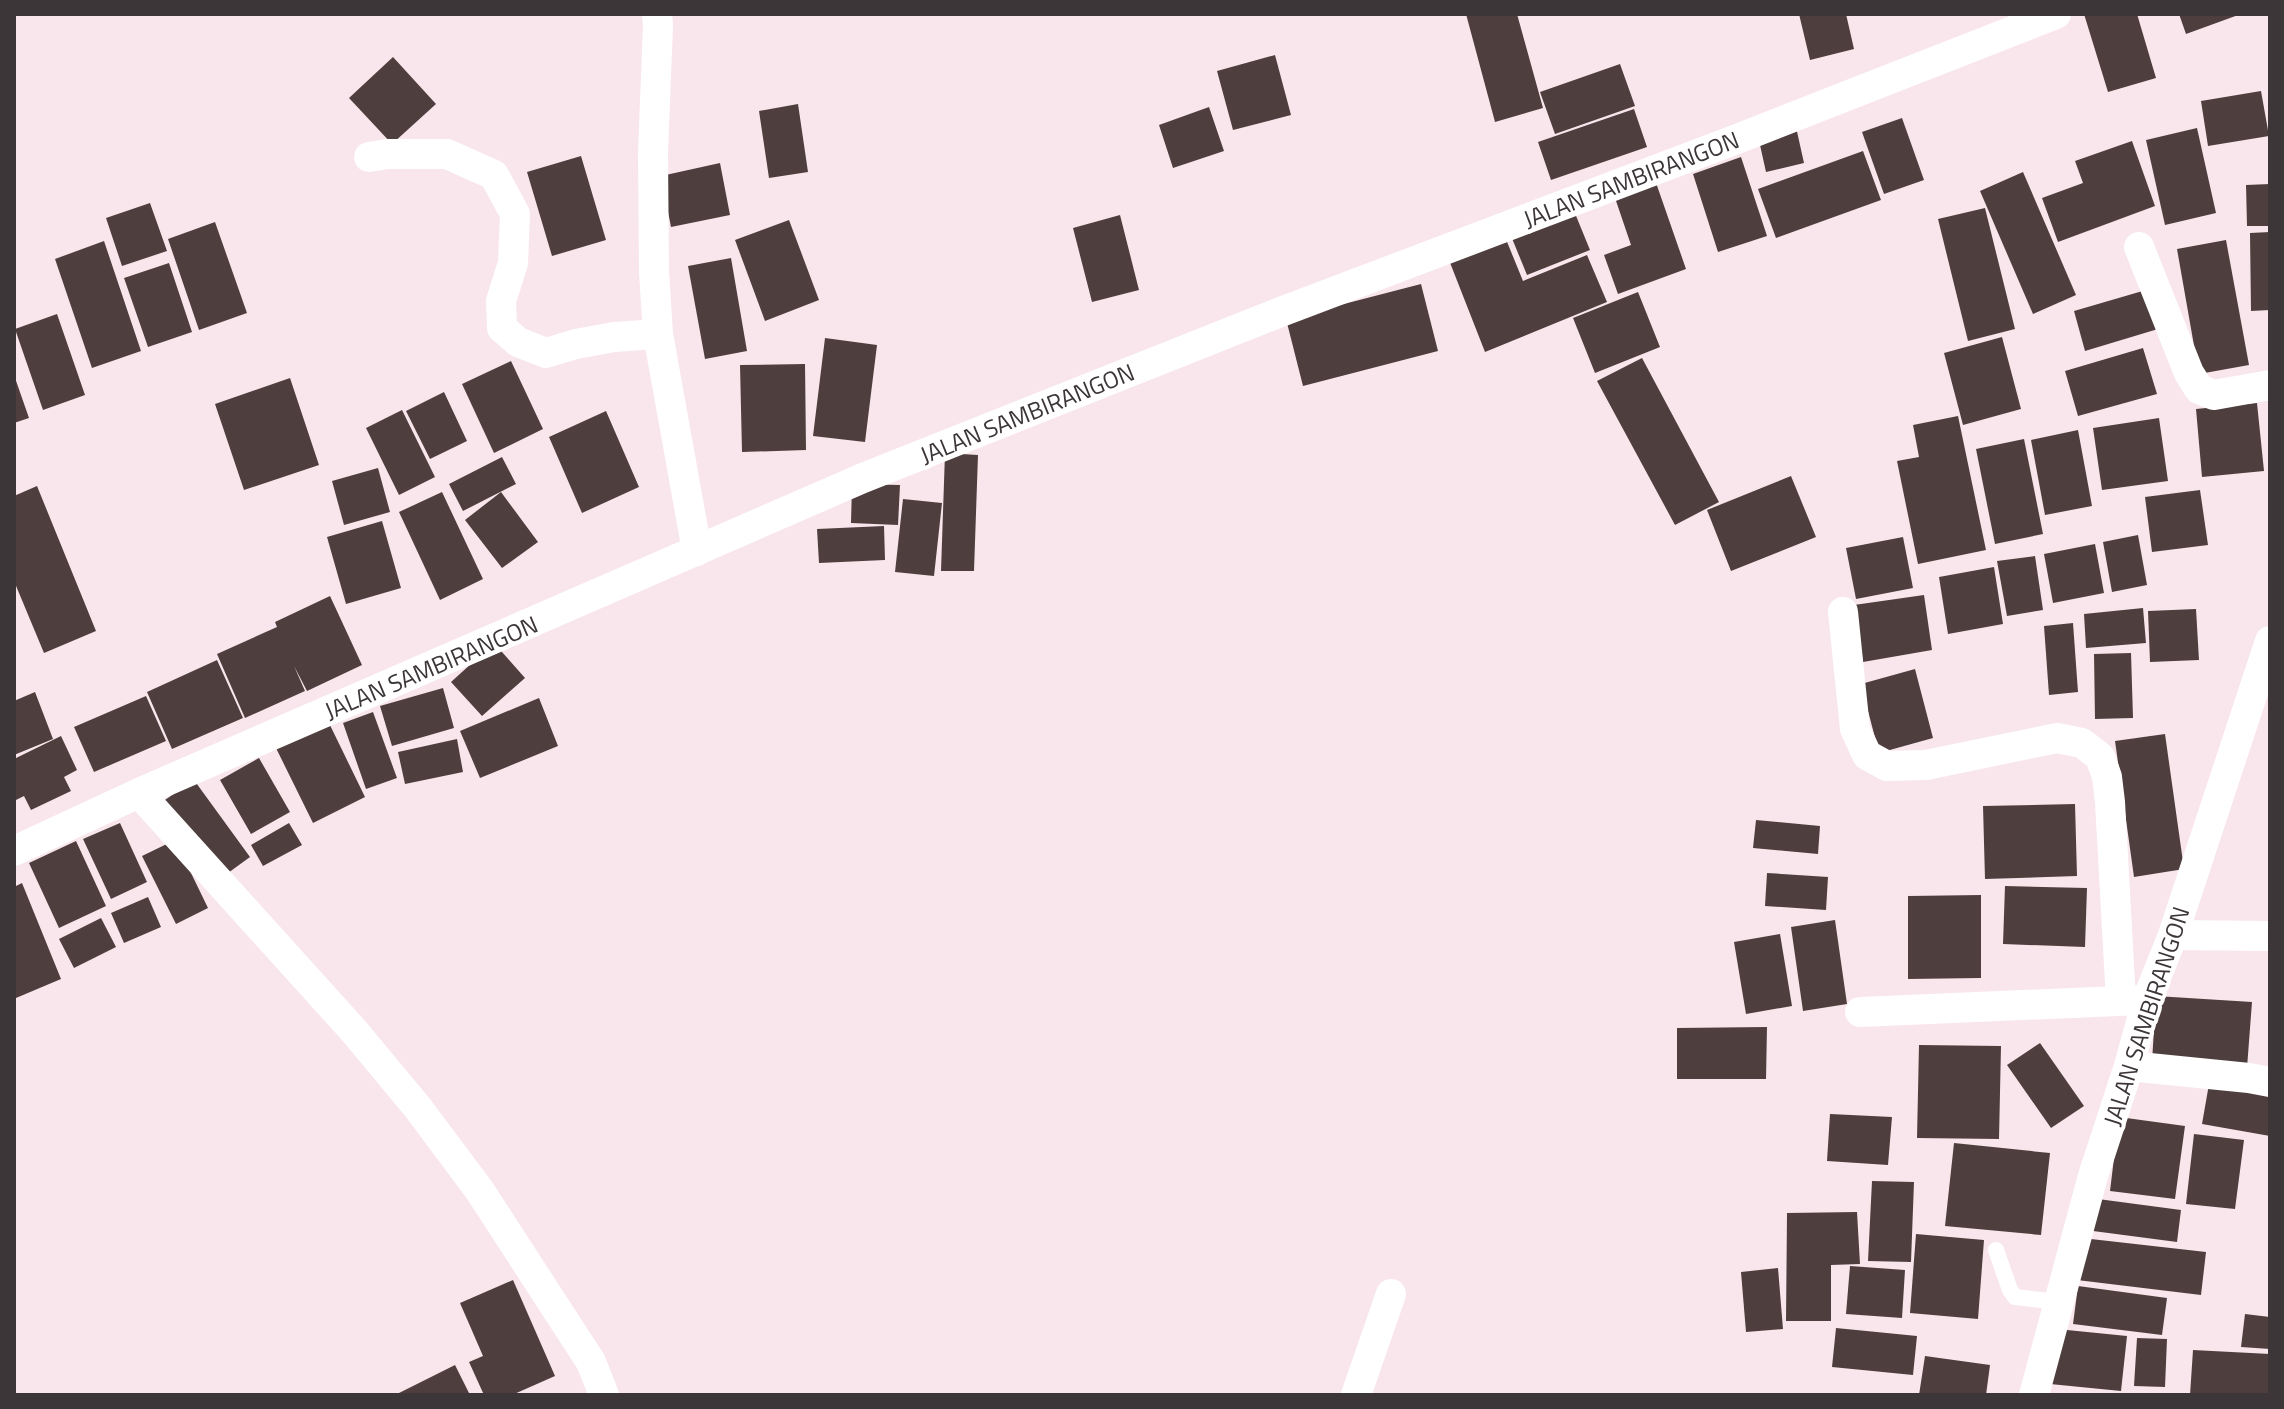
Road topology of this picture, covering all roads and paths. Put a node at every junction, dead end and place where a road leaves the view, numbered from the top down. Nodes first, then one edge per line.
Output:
1 (657, 14) edge
2 (2056, 14) edge
3 (369, 157) dead end
4 (2139, 247) dead end
5 (658, 334) junction
6 (2270, 385) edge
7 (697, 551) junction
8 (1843, 612) dead end
9 (2270, 641) edge
10 (139, 793) junction
11 (14, 851) edge
12 (2173, 935) junction
13 (2270, 936) edge
14 (2134, 1000) junction
15 (1860, 1012) dead end
16 (2129, 1066) junction
17 (2270, 1082) edge
18 (1996, 1250) dead end
19 (1391, 1294) dead end
20 (2059, 1302) junction
21 (604, 1395) edge
22 (1356, 1395) edge
23 (2034, 1395) edge

1 - 5 street
2 - 7 street, JALAN SAMBIRANGON
3 - 5 street
4 - 6 street
5 - 7 street
7 - 10 street, JALAN SAMBIRANGON
8 - 14 street
9 - 12 street, JALAN SAMBIRANGON
10 - 11 street, JALAN SAMBIRANGON
10 - 21 street
12 - 13 street
12 - 14 street, JALAN SAMBIRANGON
14 - 15 street
14 - 16 street, JALAN SAMBIRANGON
16 - 17 street
16 - 20 street, JALAN SAMBIRANGON
18 - 20 lane
19 - 22 street
20 - 23 street, JALAN SAMBIRANGON

